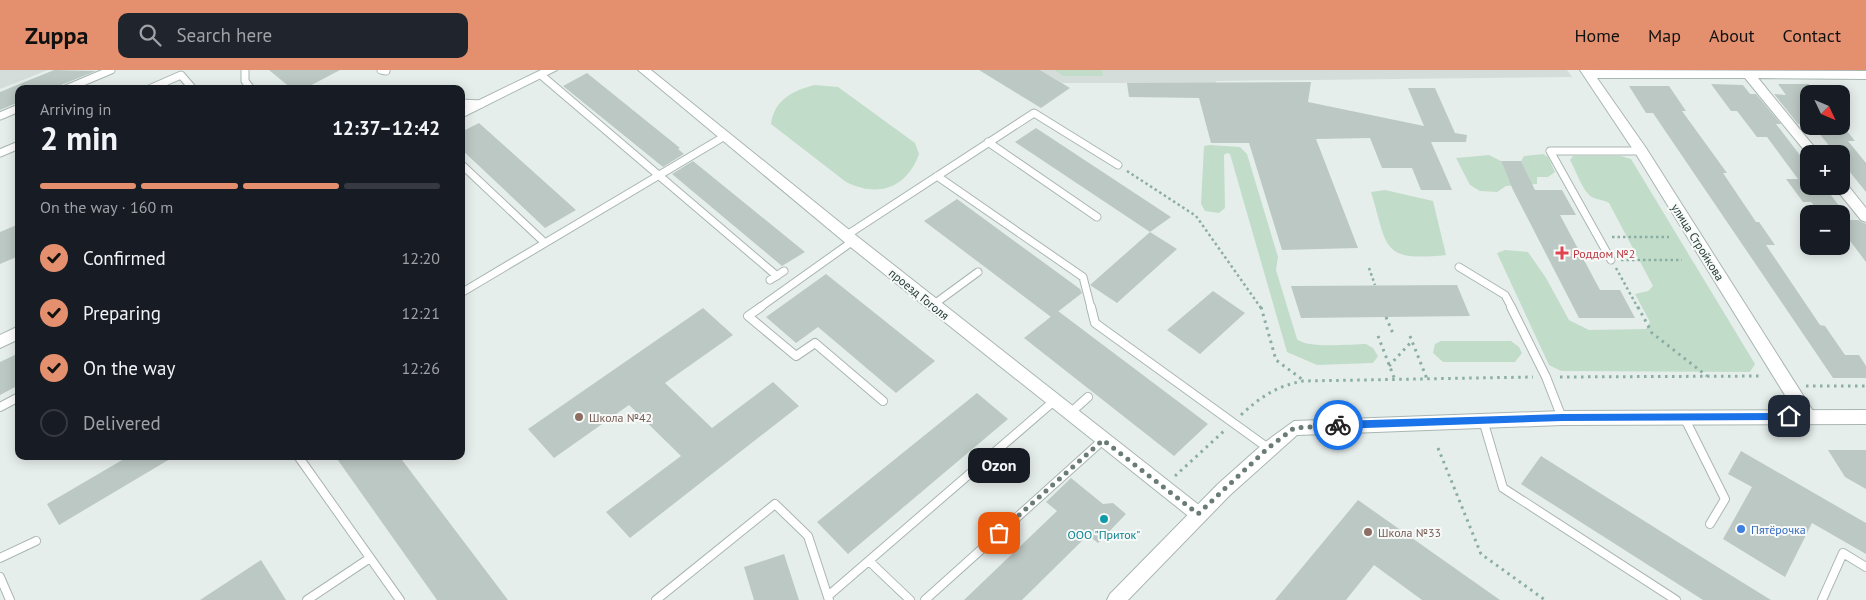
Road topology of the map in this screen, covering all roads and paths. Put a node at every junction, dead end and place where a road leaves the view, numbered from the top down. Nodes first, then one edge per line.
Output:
1 (111, 70) edge
2 (245, 70) edge
3 (381, 70) edge
4 (644, 70) edge
5 (386, 71) edge
6 (179, 72) edge
7 (546, 72) edge
8 (1587, 72) edge
9 (1748, 74) junction
10 (1866, 75) edge
11 (75, 85) edge
12 (156, 85) edge
13 (190, 85) edge
14 (248, 85) edge
15 (465, 103) edge
16 (481, 104) junction
17 (15, 110) edge
18 (465, 112) edge
19 (0, 116) edge
20 (725, 136) junction
21 (988, 142) junction
22 (1807, 145) edge
23 (15, 147) edge
24 (1642, 151) junction
25 (0, 153) edge
26 (1118, 165) joint
27 (465, 168) edge
28 (659, 175) junction
29 (937, 176) junction
30 (1848, 195) edge
31 (1097, 217) dead end
32 (1866, 217) edge
33 (1598, 237) junction
34 (1669, 237) dead end
35 (850, 238) junction
36 (544, 243) junction
37 (1612, 260) junction
38 (1682, 260) dead end
39 (1459, 267) dead end
40 (1369, 268) dead end
41 (978, 272) dead end
42 (770, 280) dead end
43 (1375, 285) dead end
44 (465, 291) edge
45 (933, 305) junction
46 (1386, 317) dead end
47 (15, 334) edge
48 (1378, 336) dead end
49 (1394, 336) dead end
50 (1410, 336) dead end
51 (1412, 341) junction
52 (0, 342) edge
53 (1389, 366) junction
54 (1707, 376) dead end
55 (1427, 379) dead end
56 (1395, 380) dead end
57 (1304, 381) dead end
58 (1788, 385) junction
59 (1866, 386) edge
60 (1088, 397) dead end
61 (15, 399) edge
62 (883, 400) dead end
63 (1054, 401) junction
64 (0, 407) edge
65 (1069, 414) junction
66 (1684, 416) junction
67 (1807, 416) junction
68 (1866, 417) edge
69 (1562, 418) junction
70 (1483, 420) junction
71 (1103, 440) junction
72 (1268, 448) junction
73 (1438, 448) dead end
74 (301, 460) edge
75 (1198, 514) junction
76 (1710, 524) dead end
77 (36, 541) dead end
78 (0, 558) edge
79 (370, 558) junction
80 (869, 561) junction
81 (1866, 566) edge
82 (0, 578) edge
83 (829, 598) edge
84 (10, 600) edge
85 (307, 600) edge
86 (400, 600) edge
87 (656, 600) edge
88 (910, 600) edge
89 (925, 600) edge
90 (1116, 600) edge
91 (1546, 600) edge
92 (1676, 600) edge
93 (1822, 600) edge

1 - 11 lane
2 - 14 lane
3 - 5 lane
4 - 20 street, проезд Гоголя
6 - 12 lane
6 - 13 lane
7 - 16 street
7 - 28 lane
8 - 9 street
8 - 24 street, улица Стройкова
9 - 10 street
9 - 22 street
15 - 16 lane
16 - 18 street
17 - 19 lane
20 - 28 lane
20 - 35 street, проезд Гоголя
21 - 26 lane
21 - 29 lane
21 - 31 lane
23 - 25 lane
24 - 33 lane
24 - 58 street, улица Стройкова
26 - 57 path
27 - 36 lane
28 - 36 lane
28 - 42 lane
29 - 35 lane
29 - 72 lane
30 - 32 street
33 - 34 path
33 - 37 lane
35 - 45 street, проезд Гоголя
35 - 62 lane
36 - 44 lane
37 - 38 path
37 - 54 path
39 - 69 lane
40 - 43 path
41 - 45 lane
45 - 63 street, проезд Гоголя
46 - 49 path
47 - 52 street
48 - 53 path
50 - 51 path
51 - 53 path
51 - 55 path
53 - 56 path
58 - 59 path
58 - 67 street, улица Стройкова
60 - 65 lane
61 - 64 lane
63 - 65 street, проезд Гоголя
63 - 80 lane
65 - 71 street, проезд Гоголя
66 - 67 street
66 - 69 street
66 - 76 lane
67 - 68 street
69 - 70 street
70 - 72 street
70 - 92 lane
71 - 75 street, проезд Гоголя
71 - 89 lane
72 - 75 street
73 - 91 path
74 - 79 lane
75 - 90 street
77 - 78 lane
79 - 85 lane
79 - 86 lane
80 - 83 lane
80 - 88 lane
81 - 93 lane
82 - 84 lane
83 - 87 lane

